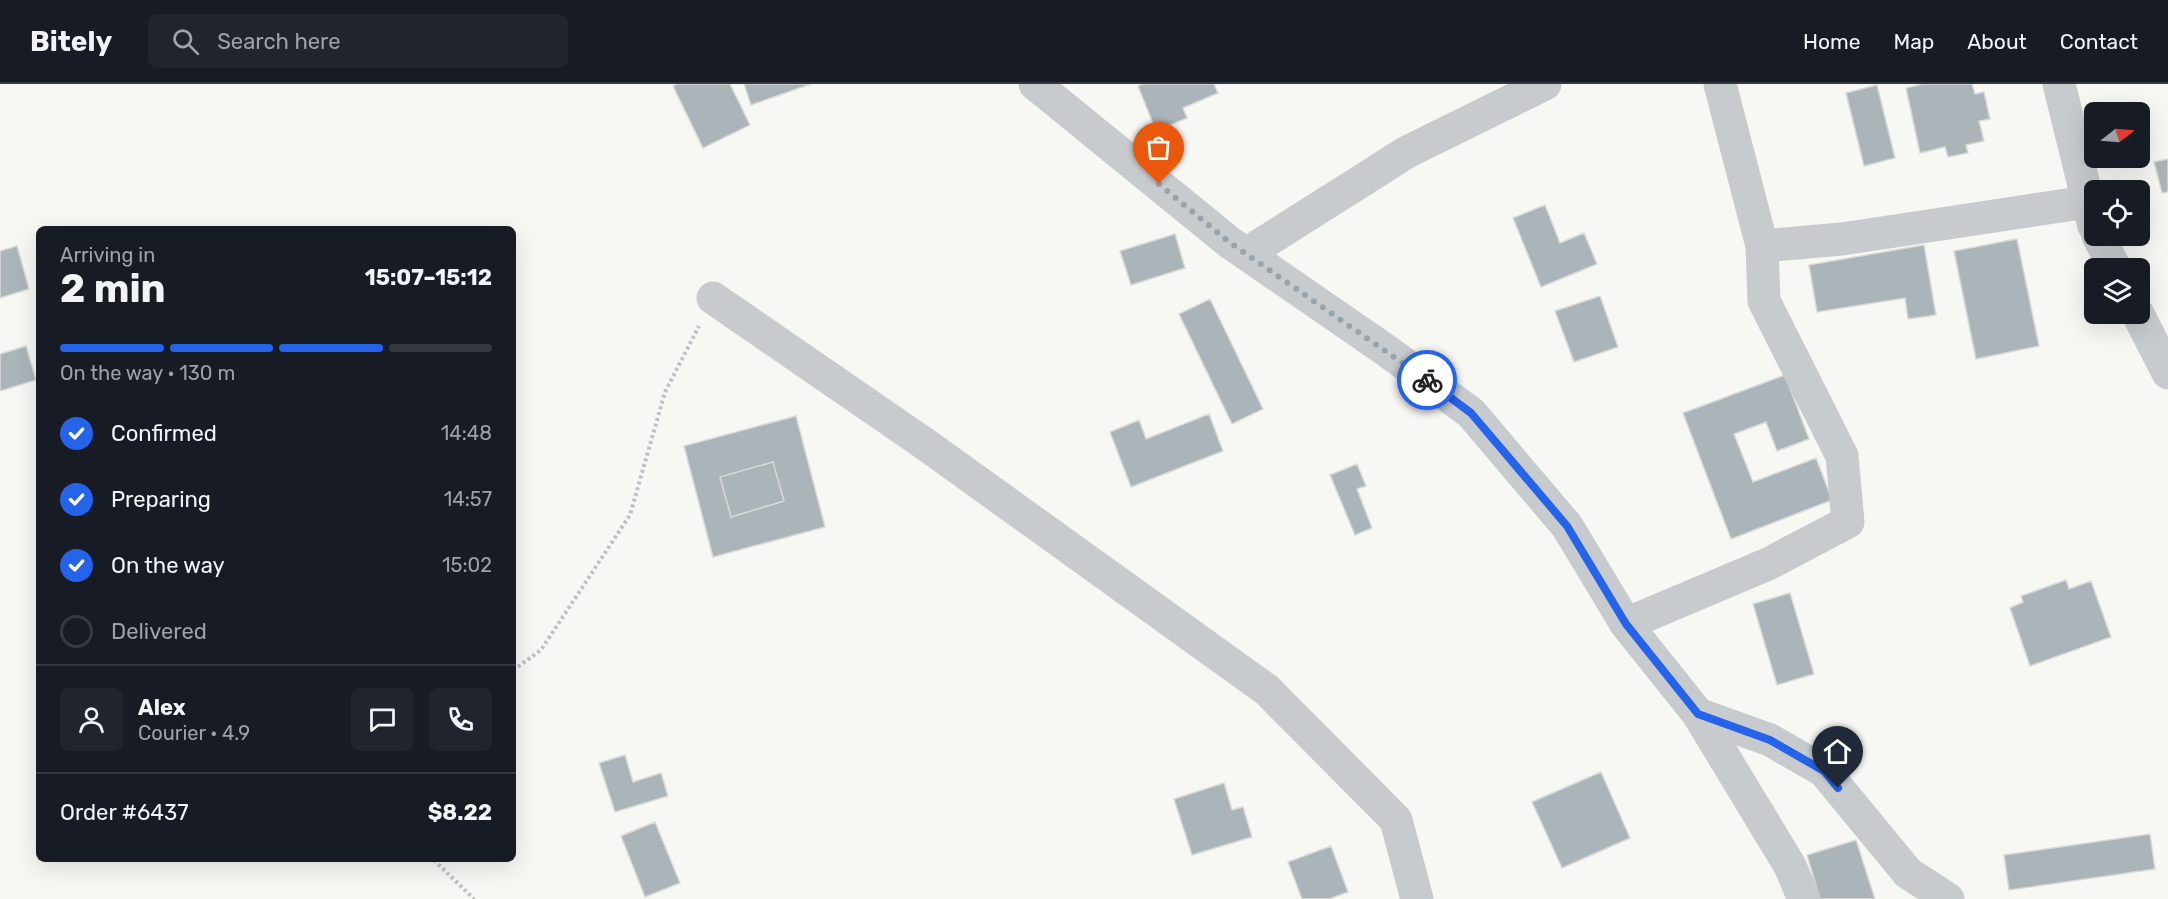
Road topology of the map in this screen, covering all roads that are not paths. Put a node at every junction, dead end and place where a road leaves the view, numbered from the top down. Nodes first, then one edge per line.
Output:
1 (1035, 84) edge
2 (1545, 84) edge
3 (1720, 84) edge
4 (2059, 84) edge
5 (2084, 189) edge
6 (2084, 215) edge
7 (1762, 246) junction
8 (1246, 254) junction
9 (713, 298) road end
10 (2143, 324) edge
11 (2168, 373) edge
12 (1626, 624) junction
13 (1698, 714) junction
14 (1417, 899) edge
15 (1804, 899) edge
16 (1948, 899) edge

1 - 8 street
2 - 8 street
3 - 7 street
4 - 5 street
6 - 7 street
7 - 12 street
8 - 12 street
9 - 14 street
10 - 11 street
12 - 13 street
13 - 15 street
13 - 16 street

